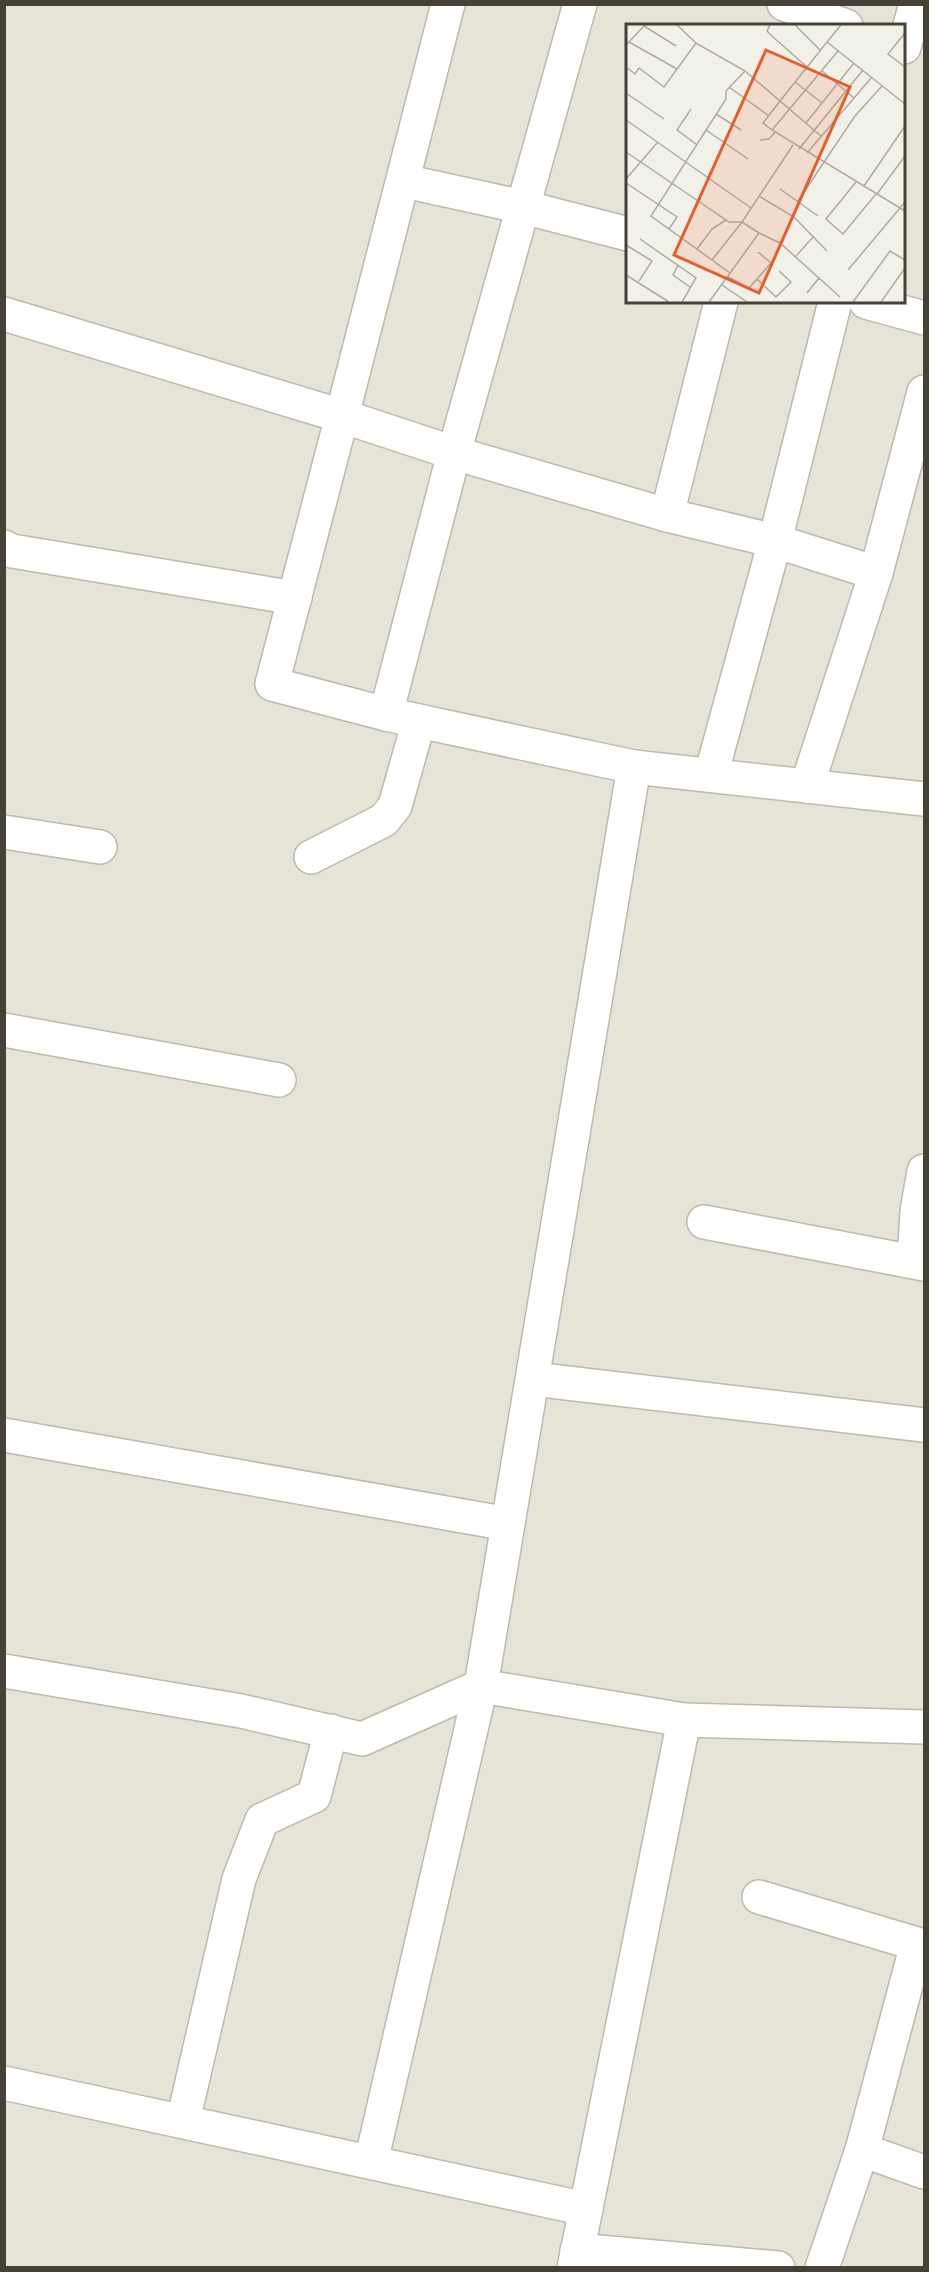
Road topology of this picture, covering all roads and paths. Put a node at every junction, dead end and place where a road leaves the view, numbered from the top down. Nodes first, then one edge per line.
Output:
1 (448, 4) edge
2 (580, 4) edge
3 (916, 4) edge
4 (797, 11) edge
5 (839, 24) edge
6 (905, 40) edge
7 (905, 48) edge
8 (924, 54) edge
9 (404, 181) junction
10 (523, 207) junction
11 (626, 234) edge
12 (722, 303) edge
13 (835, 303) edge
14 (870, 303) edge
15 (4, 314) edge
16 (924, 318) edge
17 (924, 393) edge
18 (342, 416) junction
19 (454, 453) junction
20 (667, 515) junction
21 (775, 541) junction
22 (4, 547) edge
23 (876, 573) junction
24 (295, 598) junction
25 (386, 714) junction
26 (419, 721) junction
27 (634, 767) junction
28 (711, 776) junction
29 (807, 786) junction
30 (924, 799) edge
31 (4, 832) edge
32 (100, 847) dead end
33 (310, 856) dead end
34 (4, 1030) edge
35 (279, 1080) dead end
36 (924, 1171) edge
37 (704, 1222) dead end
38 (919, 1263) edge
39 (533, 1379) junction
40 (924, 1425) edge
41 (4, 1435) edge
42 (508, 1524) junction
43 (4, 1671) edge
44 (481, 1686) junction
45 (684, 1720) junction
46 (924, 1727) edge
47 (331, 1731) junction
48 (759, 1897) dead end
49 (4, 2082) edge
50 (183, 2121) junction
51 (862, 2150) junction
52 (370, 2162) junction
53 (924, 2172) edge
54 (586, 2209) junction
55 (575, 2259) edge
56 (778, 2268) edge
57 (822, 2268) edge

1 - 9 street
2 - 10 street
3 - 6 street
4 - 5 street
7 - 8 street
9 - 10 street
9 - 18 street
10 - 11 street
10 - 19 street
12 - 20 street
13 - 21 street
14 - 16 street
15 - 18 street
17 - 23 street
18 - 19 street
18 - 24 street
19 - 20 street
19 - 25 street
20 - 21 street
21 - 23 street
21 - 28 street
22 - 24 street
23 - 29 street
24 - 25 street
25 - 26 street
26 - 27 street
26 - 33 street
27 - 28 street
27 - 39 street
28 - 29 street
29 - 30 street
31 - 32 street
34 - 35 street
36 - 38 street
37 - 38 street
39 - 40 street
39 - 42 street
41 - 42 street
42 - 44 street
43 - 47 street
44 - 45 street
44 - 47 street
44 - 52 street
45 - 46 street
45 - 54 street
47 - 50 street
48 - 51 street
49 - 50 street
50 - 52 street
51 - 53 street
51 - 57 street
52 - 54 street
54 - 55 street
55 - 56 street

